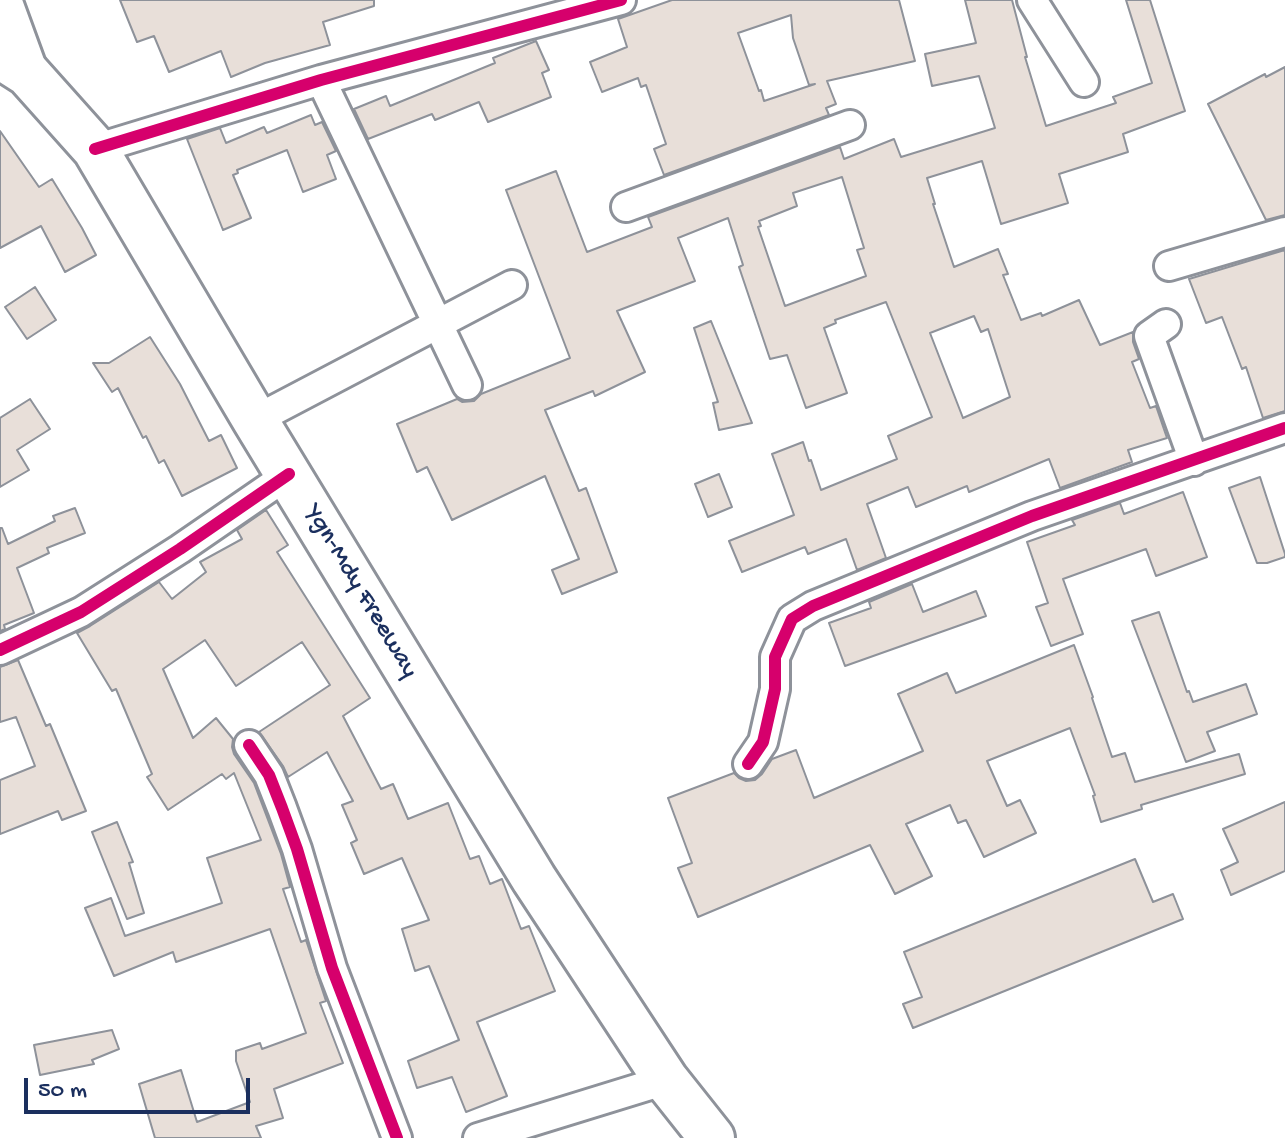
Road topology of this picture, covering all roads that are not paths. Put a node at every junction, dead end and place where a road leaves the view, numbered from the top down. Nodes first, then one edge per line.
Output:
1 (1, 0) edge
2 (621, 0) edge
3 (1032, 0) edge
4 (14, 65) edge
5 (321, 80) junction
6 (1084, 82) dead end
7 (850, 125) dead end
8 (95, 149) junction
9 (626, 207) dead end
10 (1285, 232) edge
11 (1169, 266) dead end
12 (512, 285) dead end
13 (437, 323) junction
14 (1166, 324) dead end
15 (467, 385) dead end
16 (255, 420) junction
17 (1285, 428) edge
18 (1194, 461) junction
19 (289, 474) junction
20 (0, 650) edge
21 (249, 745) dead end
22 (748, 764) dead end
23 (666, 1080) junction
24 (397, 1138) edge
25 (478, 1138) edge
26 (712, 1138) edge

1 - 4 street
2 - 5 street
3 - 6 street
4 - 8 main road, Ygn-Mdy Freeway
5 - 8 street
5 - 13 street
7 - 9 street
8 - 16 main road, Ygn-Mdy Freeway
10 - 11 street
12 - 13 street
13 - 15 street
13 - 16 street
14 - 18 street
16 - 19 main road, Ygn-Mdy Freeway
17 - 18 street
18 - 22 street
19 - 20 street
19 - 23 main road, Ygn-Mdy Freeway
21 - 24 street
23 - 25 street
23 - 26 main road, Ygn-Mdy Freeway

